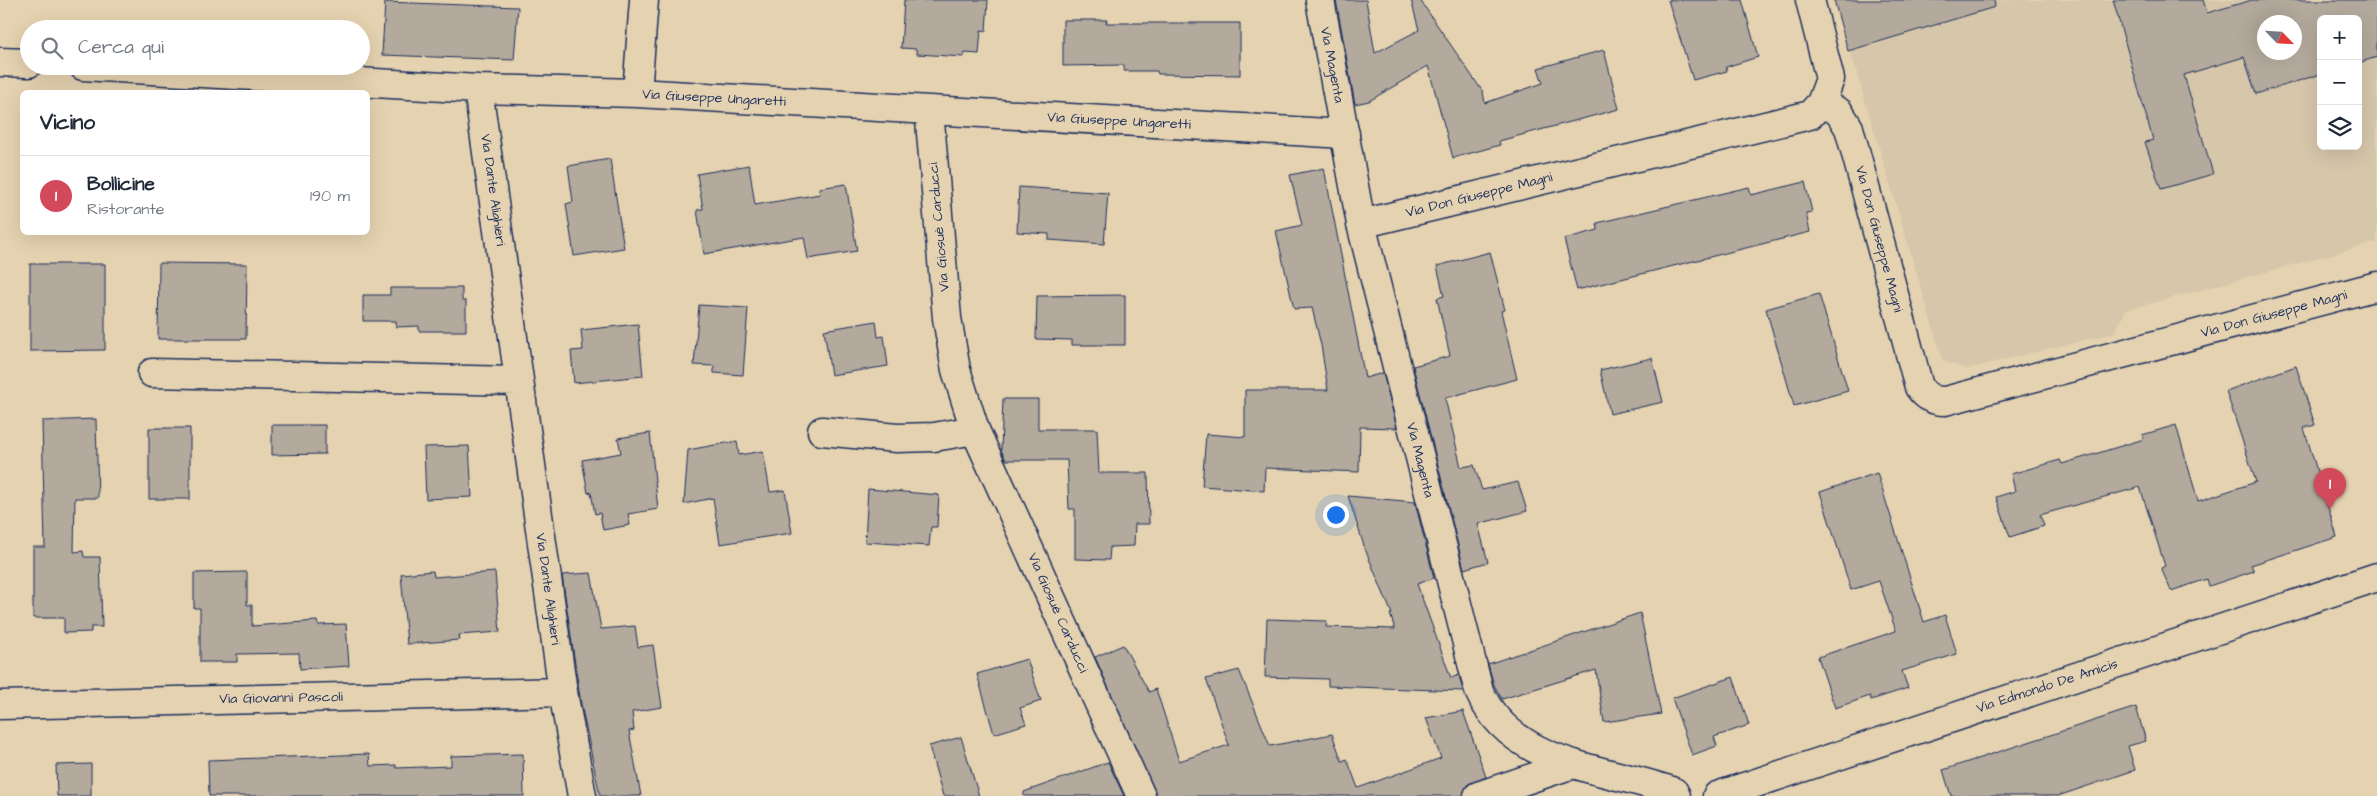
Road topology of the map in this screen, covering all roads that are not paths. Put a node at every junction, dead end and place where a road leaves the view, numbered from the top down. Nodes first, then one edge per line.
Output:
1 (644, 0) edge
2 (1320, 0) edge
3 (1810, 0) edge
4 (0, 62) edge
5 (20, 63) edge
6 (238, 75) edge
7 (478, 89) junction
8 (637, 94) junction
9 (1821, 103) junction
10 (929, 110) junction
11 (1345, 134) junction
12 (1361, 224) junction
13 (2377, 286) edge
14 (152, 373) dead end
15 (519, 381) junction
16 (975, 430) junction
17 (822, 431) dead end
18 (2377, 577) edge
19 (563, 692) junction
20 (0, 705) edge
21 (1573, 764) junction
22 (582, 796) edge
23 (1141, 796) edge
24 (1478, 796) edge
25 (1676, 796) edge
26 (1717, 796) edge

1 - 8 street
2 - 11 street, Via Magenta
3 - 9 street
4 - 5 street
6 - 7 street, Via Giuseppe Ungaretti
7 - 8 street, Via Giuseppe Ungaretti
7 - 15 street, Via Dante Alighieri
8 - 10 street, Via Giuseppe Ungaretti
9 - 12 street, Via Don Giuseppe Magni
9 - 13 street, Via Don Giuseppe Magni
10 - 11 street, Via Giuseppe Ungaretti
10 - 16 street, Via Giosuè Carducci
11 - 12 street, Via Magenta
12 - 21 street, Via Magenta
14 - 15 street
15 - 19 street, Via Dante Alighieri
16 - 17 street
16 - 23 street, Via Giosuè Carducci
18 - 26 street, Via Edmondo De Amicis
19 - 20 street, Via Giovanni Pascoli
19 - 22 street, Via Dante Alighieri
21 - 24 street
21 - 25 street, Via Magenta

